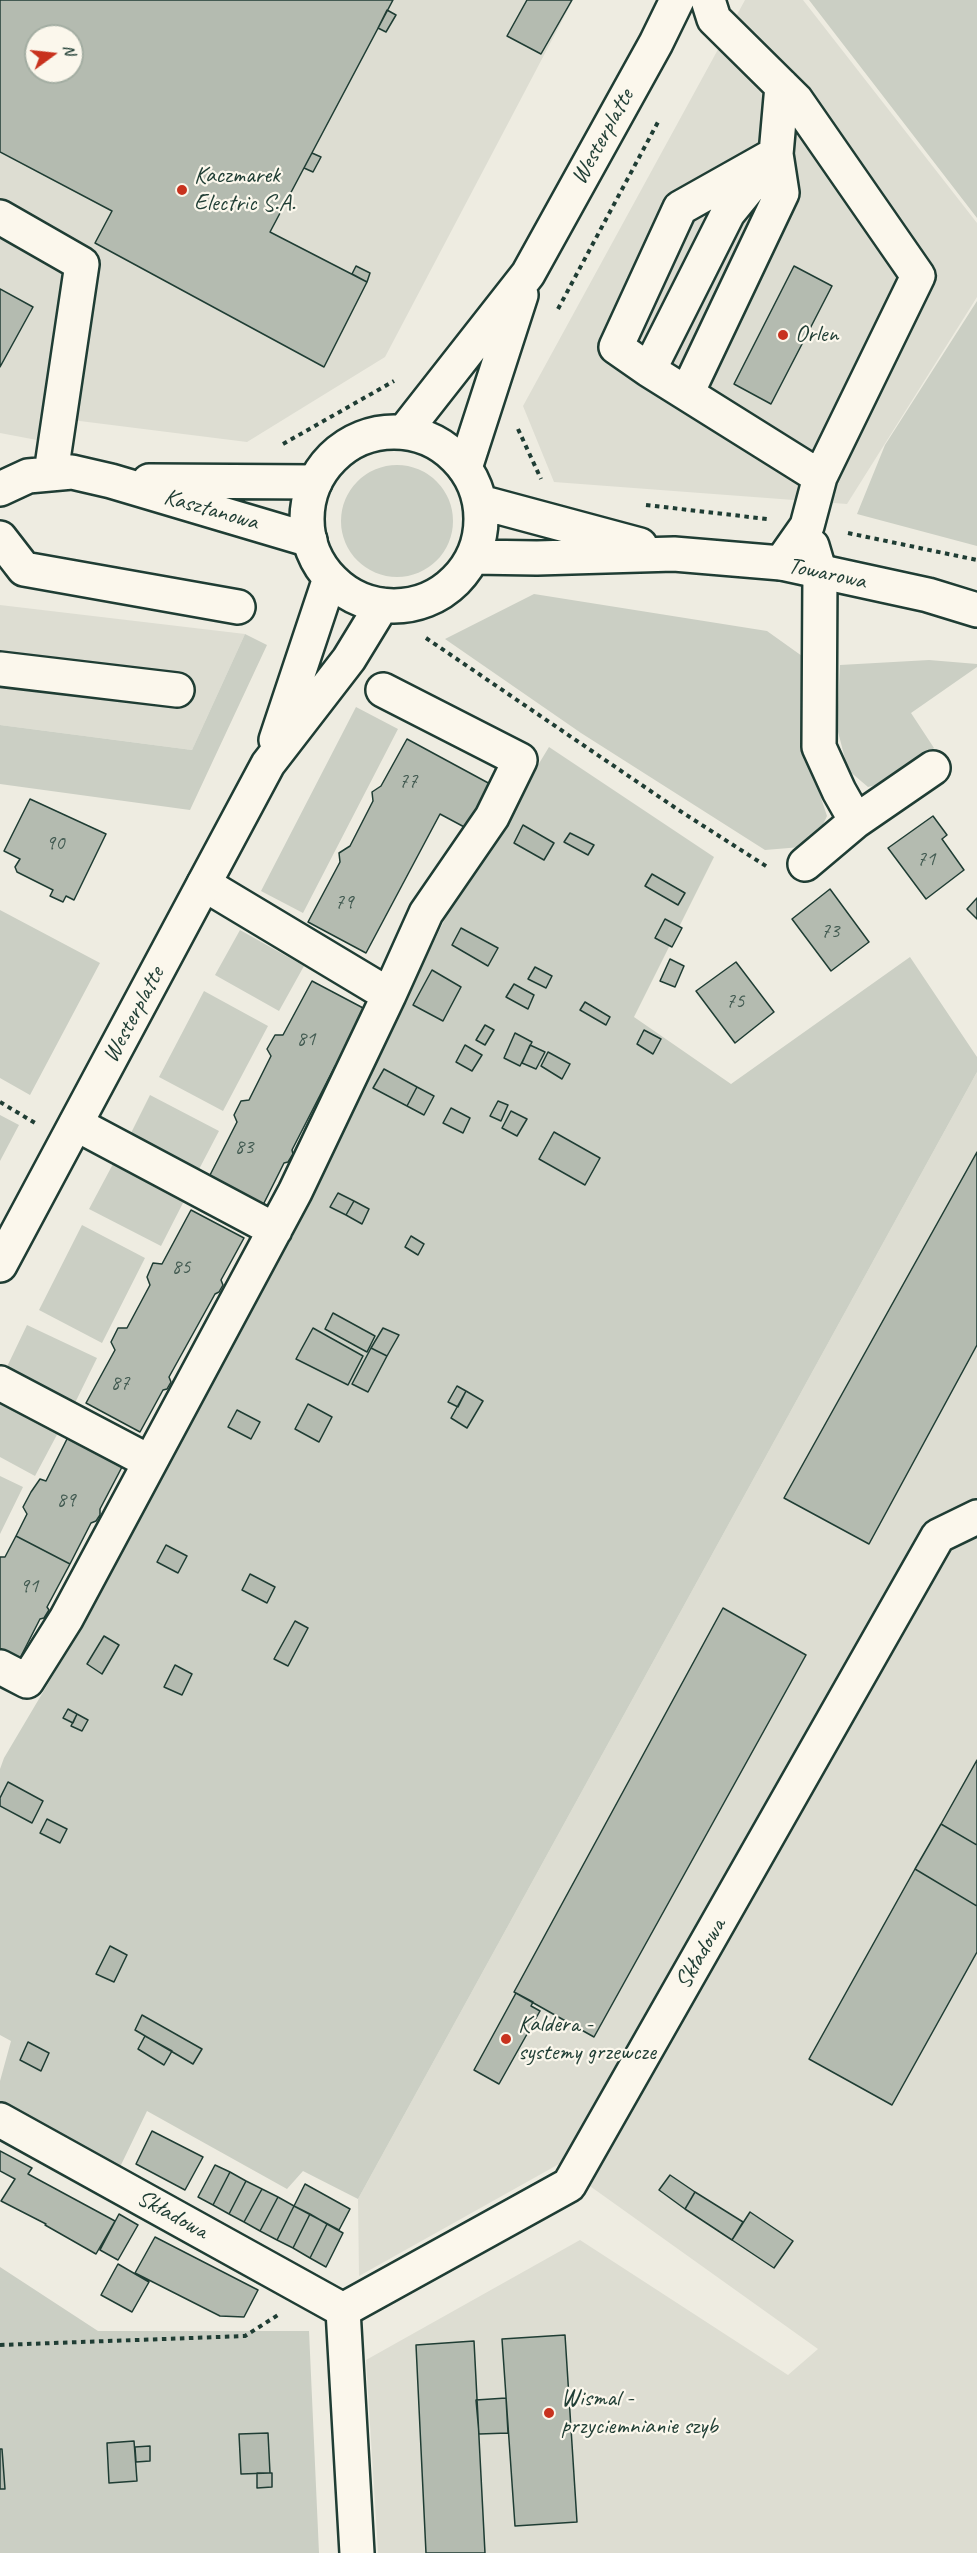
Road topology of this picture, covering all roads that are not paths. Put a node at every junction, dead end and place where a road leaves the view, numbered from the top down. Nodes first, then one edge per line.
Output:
1 (677, 0) edge
2 (711, 10) edge
3 (656, 43) junction
4 (782, 86) junction
5 (776, 154) junction
6 (0, 217) edge
7 (528, 274) junction
8 (649, 370) junction
9 (687, 393) junction
10 (404, 432) junction
11 (465, 468) junction
12 (51, 473) junction
13 (820, 477) junction
14 (111, 481) junction
15 (315, 482) junction
16 (0, 489) edge
17 (480, 502) junction
18 (807, 526) junction
19 (0, 538) edge
20 (310, 540) junction
21 (674, 554) junction
22 (473, 556) junction
23 (781, 563) junction
24 (820, 573) junction
25 (330, 578) junction
26 (382, 605) junction
27 (238, 607) dead end
28 (977, 610) edge
29 (0, 669) edge
30 (177, 690) dead end
31 (383, 690) dead end
32 (268, 764) junction
33 (933, 768) dead end
34 (856, 822) junction
35 (805, 864) dead end
36 (204, 884) junction
37 (389, 995) junction
38 (76, 1124) junction
39 (275, 1230) junction
40 (0, 1265) edge
41 (0, 1383) edge
42 (150, 1462) junction
43 (977, 1517) edge
44 (0, 1666) edge
45 (0, 2120) edge
46 (343, 2310) junction
47 (357, 2553) edge

1 - 3 street, Westerplatte
2 - 3 street
2 - 4 street
3 - 7 street, Westerplatte
4 - 5 street
4 - 13 street
5 - 8 street
5 - 8 street
5 - 9 street
6 - 12 street
7 - 10 street, Westerplatte
7 - 11 street, Westerplatte
8 - 9 street
9 - 13 street
10 - 11 street
10 - 15 street
11 - 17 street
12 - 14 street, Kasztanowa
12 - 16 street, Kasztanowa
13 - 18 street
14 - 15 street, Kasztanowa
14 - 20 street, Kasztanowa
15 - 20 street
17 - 21 street, Towarowa
17 - 22 street
18 - 23 street
18 - 24 street
19 - 27 street
20 - 25 street
21 - 22 street, Towarowa
21 - 23 street, Towarowa
22 - 26 street
23 - 24 street, Towarowa
24 - 28 street, Towarowa
24 - 34 street
25 - 26 street
25 - 32 street, Westerplatte
26 - 32 street, Westerplatte
29 - 30 street
31 - 37 street
32 - 36 street, Westerplatte
33 - 34 street
34 - 35 street
36 - 37 street
36 - 38 street, Westerplatte
37 - 39 street
38 - 39 street
38 - 40 street, Westerplatte
39 - 42 street
41 - 42 street
42 - 44 street
43 - 46 street, Składowa
45 - 46 street, Składowa
46 - 47 street

